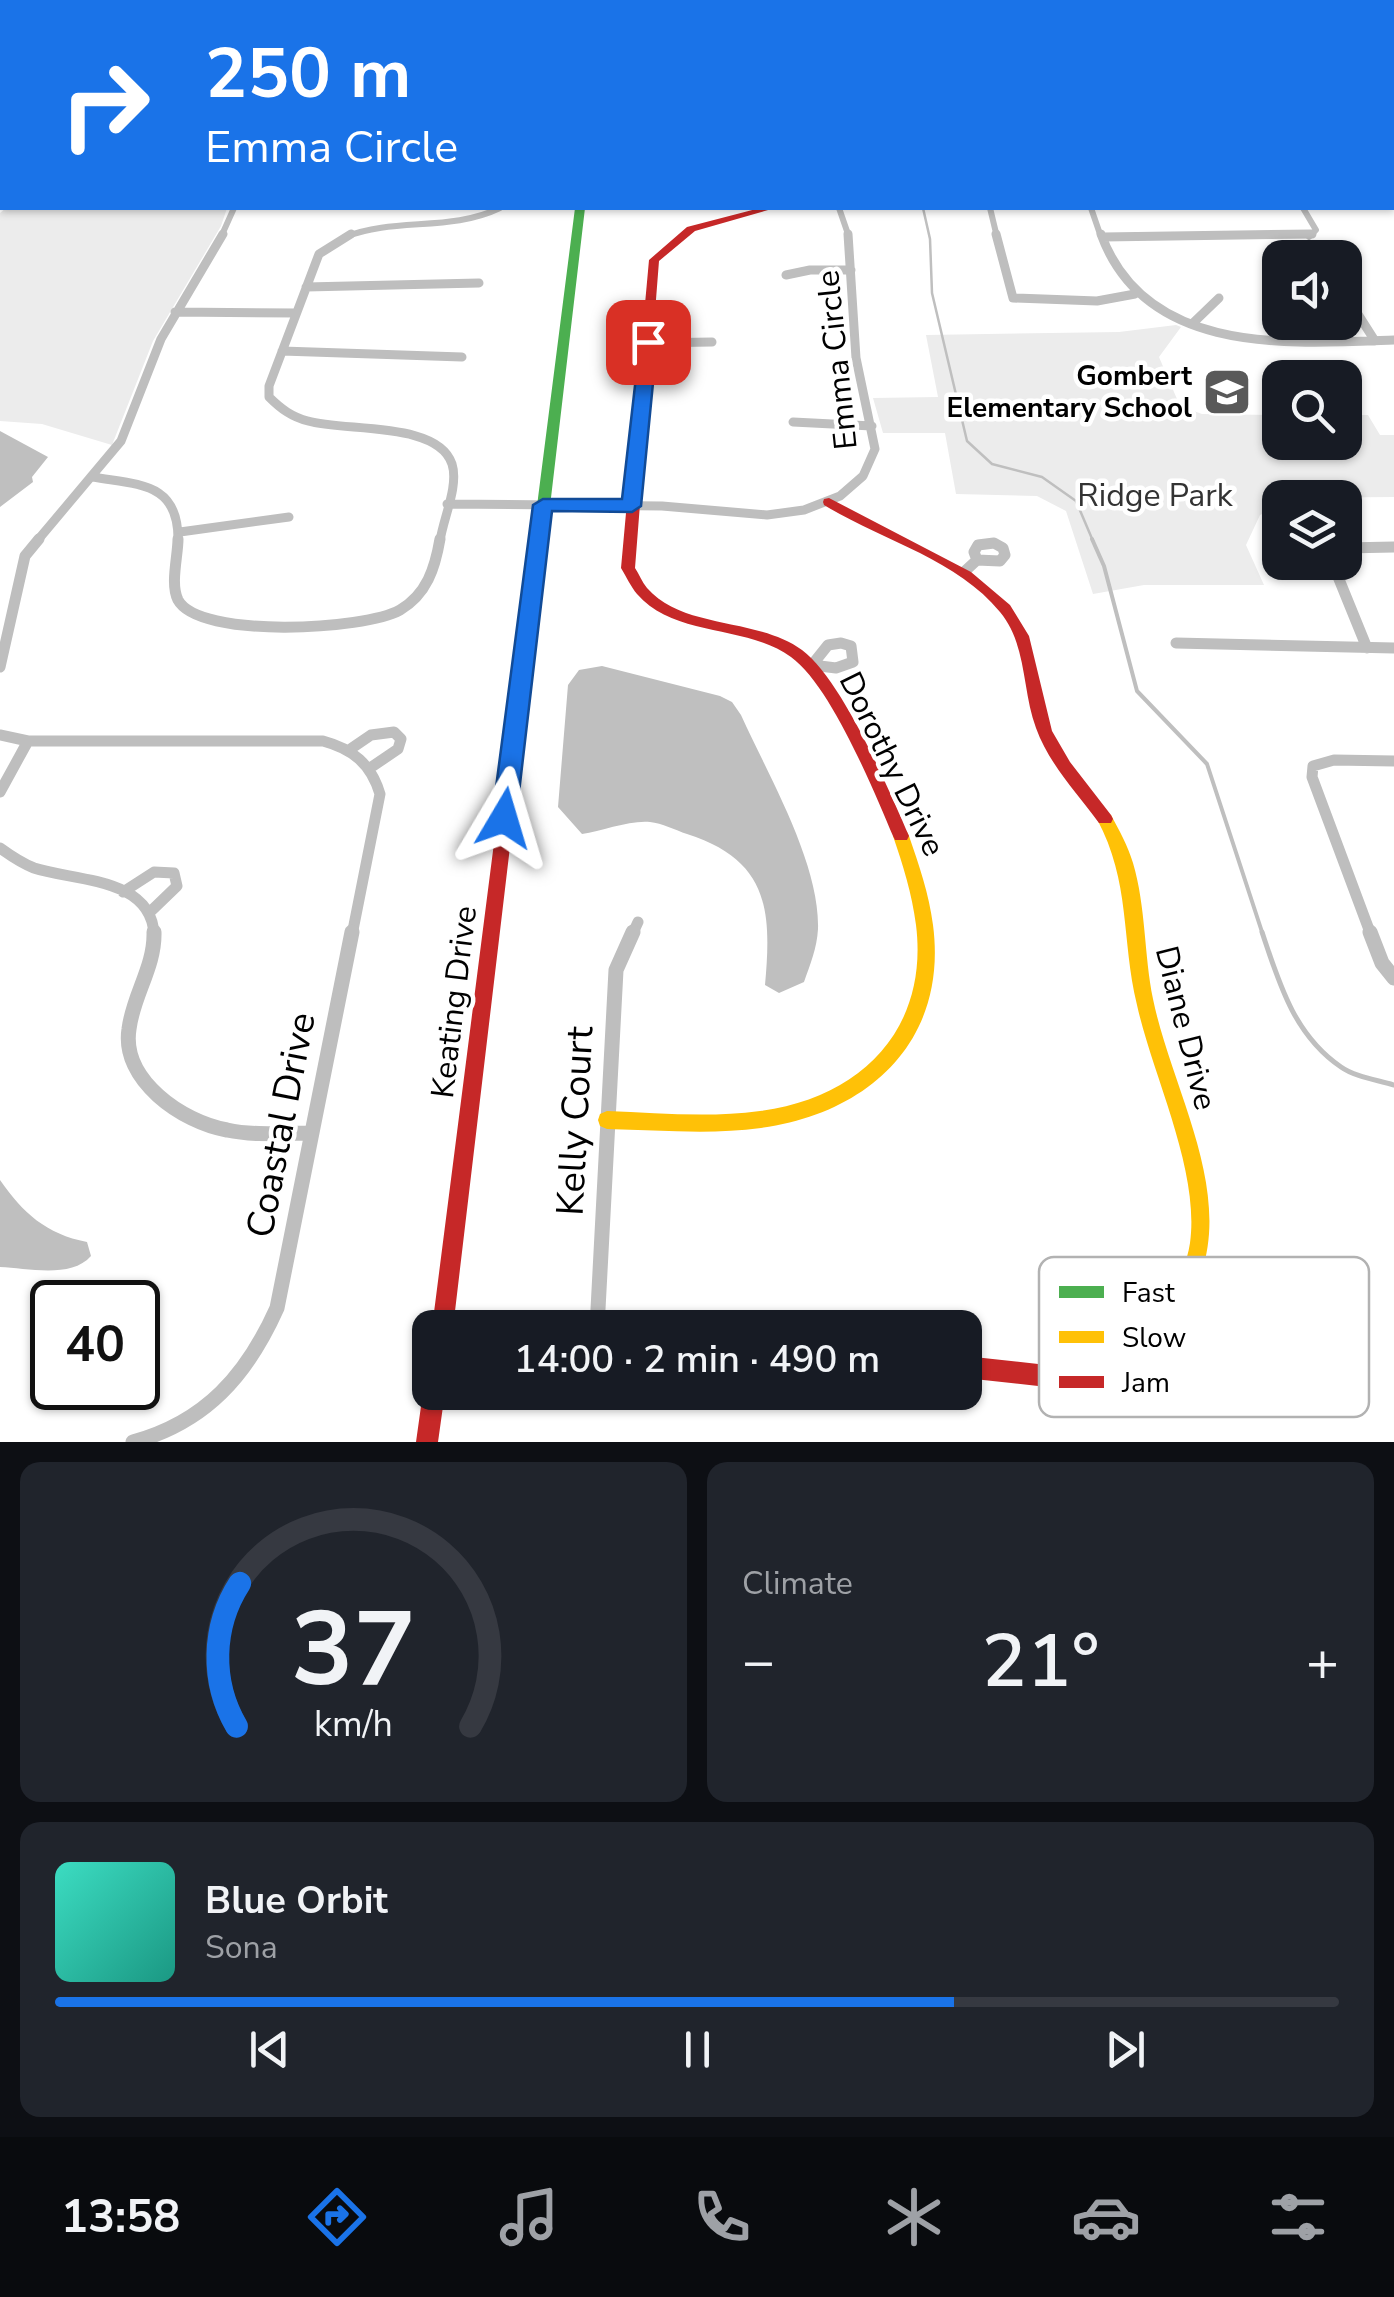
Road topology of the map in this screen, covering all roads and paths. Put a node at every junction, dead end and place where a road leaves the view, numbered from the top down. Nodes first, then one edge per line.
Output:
1 (233, 210) edge
2 (495, 210) edge
3 (580, 210) edge
4 (762, 210) edge
5 (840, 210) edge
6 (991, 210) edge
7 (1093, 210) edge
8 (1304, 210) edge
9 (1103, 237) junction
10 (851, 270) junction
11 (786, 275) dead end
12 (478, 284) dead end
13 (306, 287) junction
14 (1135, 294) junction
15 (1219, 298) dead end
16 (175, 312) junction
17 (296, 313) junction
18 (1362, 320) edge
19 (1192, 324) junction
20 (1394, 340) edge
21 (1375, 341) junction
22 (648, 342) junction
23 (712, 342) dead end
24 (282, 351) junction
25 (462, 357) dead end
26 (793, 422) dead end
27 (872, 426) junction
28 (93, 478) junction
29 (828, 502) junction
30 (447, 504) junction
31 (543, 505) junction
32 (632, 506) junction
33 (289, 517) dead end
34 (180, 532) junction
35 (1394, 547) edge
36 (1362, 548) edge
37 (977, 560) dead end
38 (964, 572) junction
39 (1339, 580) edge
40 (1176, 643) dead end
41 (1367, 648) junction
42 (1394, 648) edge
43 (0, 668) edge
44 (0, 735) edge
45 (28, 741) junction
46 (1394, 761) edge
47 (0, 792) edge
48 (0, 848) edge
49 (123, 892) junction
50 (149, 912) junction
51 (638, 922) dead end
52 (1394, 978) edge
53 (607, 1120) junction
54 (312, 1133) junction
55 (1197, 1257) edge
56 (444, 1310) edge
57 (598, 1310) edge
58 (982, 1369) edge
59 (1039, 1375) edge
60 (432, 1410) edge
61 (174, 1436) edge
62 (133, 1442) edge
63 (428, 1442) edge

1 - 16 street
2 - 13 street
3 - 31 street, Keating Drive
4 - 22 street, Dorothy Drive
5 - 10 street, Emma Circle
6 - 14 street
7 - 9 street
8 - 9 street
9 - 14 street
10 - 11 street
10 - 27 street, Emma Circle
12 - 13 street
13 - 17 street
14 - 19 street
15 - 19 street
16 - 17 street
16 - 28 street
17 - 24 street
18 - 21 street
19 - 21 street
20 - 21 street
22 - 23 street
22 - 32 street, Dorothy Drive
24 - 25 street
24 - 30 street
26 - 27 street
27 - 29 street, Emma Circle
28 - 34 street
28 - 43 street
29 - 32 street, Emma Circle
29 - 38 street, Diane Drive
30 - 31 street, Emma Circle
30 - 34 street
31 - 32 street, Emma Circle
31 - 56 street, Keating Drive
32 - 53 street, Dorothy Drive
33 - 34 street
35 - 36 street
37 - 38 street
38 - 55 street, Diane Drive
39 - 41 street
40 - 41 street
41 - 42 street
44 - 45 street
45 - 47 street
45 - 54 street, Coastal Drive
46 - 52 street
48 - 49 street
49 - 50 street
49 - 50 street
50 - 54 street
51 - 53 street, Kelly Court
53 - 57 street, Kelly Court
54 - 61 street, Coastal Drive
58 - 59 street, Diane Drive
60 - 63 street
61 - 62 street, Coastal Drive

